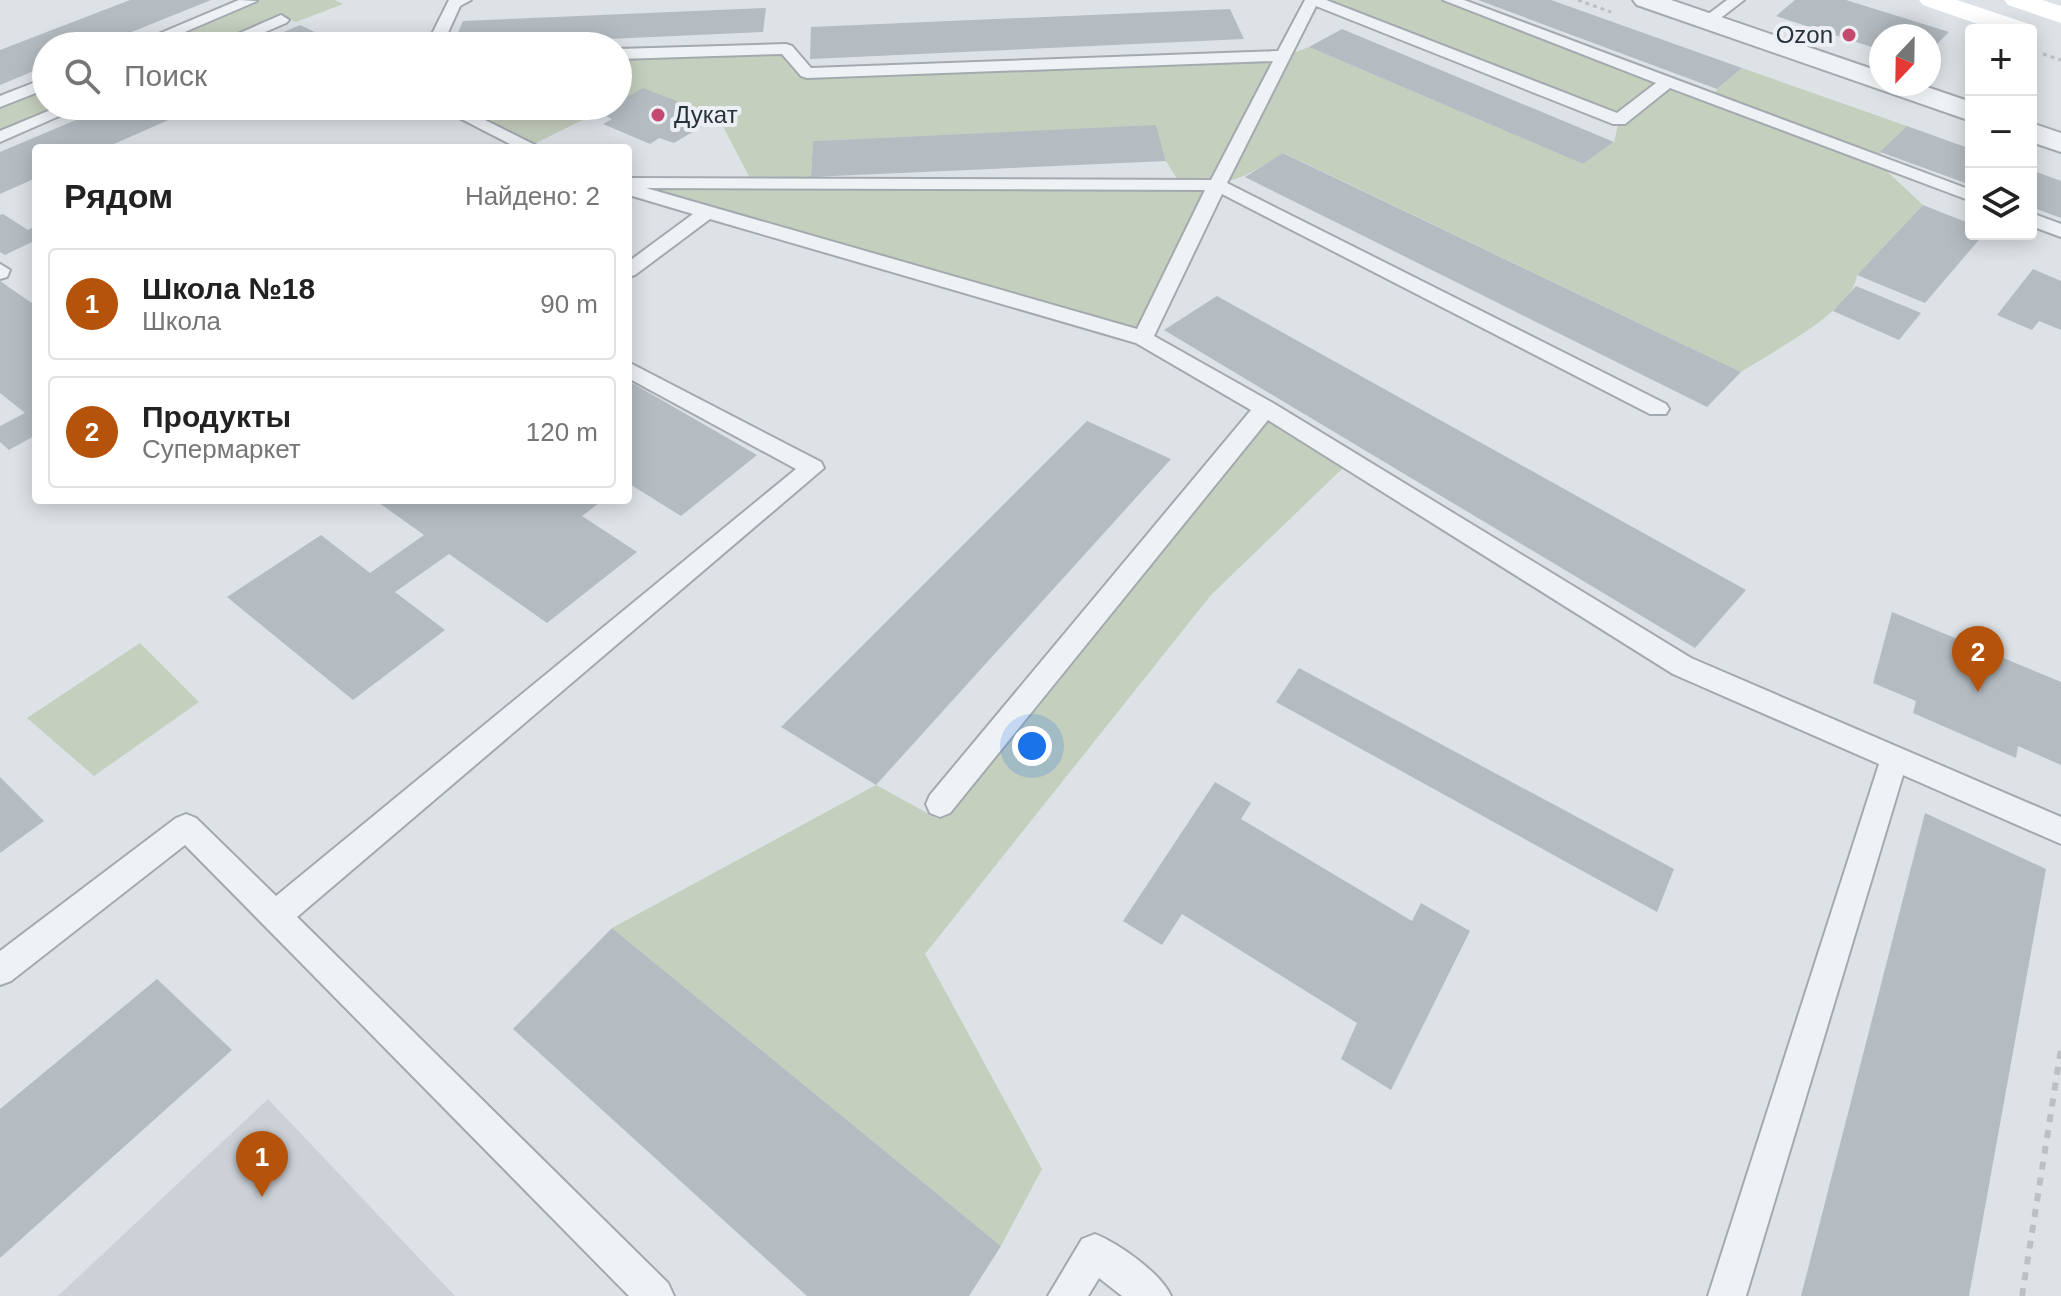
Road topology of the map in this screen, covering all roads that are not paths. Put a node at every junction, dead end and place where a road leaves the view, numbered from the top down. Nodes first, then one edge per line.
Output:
1 (464, 0) edge
2 (1313, 0) edge
3 (1450, 0) edge
4 (1646, 0) edge
5 (1737, 0) edge
6 (1932, 0) edge
7 (2017, 0) edge
8 (250, 1) edge
9 (2061, 15) edge
10 (281, 20) dead end
11 (1708, 21) junction
12 (2002, 24) edge
13 (173, 32) edge
14 (252, 32) edge
15 (441, 32) edge
16 (632, 54) edge
17 (1284, 56) junction
18 (1869, 77) edge
19 (1669, 81) junction
20 (32, 89) edge
21 (1925, 96) edge
22 (0, 102) edge
23 (1965, 110) edge
24 (41, 120) edge
25 (473, 120) edge
26 (2037, 134) edge
27 (0, 137) edge
28 (2061, 143) edge
29 (524, 144) edge
30 (632, 183) edge
31 (1217, 185) junction
32 (632, 190) edge
33 (1965, 194) edge
34 (707, 212) junction
35 (2037, 221) edge
36 (2061, 231) edge
37 (632, 268) edge
38 (1143, 338) junction
39 (632, 371) edge
40 (1265, 408) junction
41 (1658, 409) dead end
42 (1895, 757) junction
43 (940, 804) dead end
44 (2061, 831) edge
45 (275, 916) junction
46 (0, 970) edge
47 (655, 1296) edge
48 (1067, 1296) edge
49 (1152, 1296) edge
50 (1727, 1296) edge

1 - 15 lane
2 - 17 lane
2 - 19 lane
3 - 19 lane
4 - 11 street
5 - 11 lane
6 - 12 main road
7 - 9 main road
8 - 13 lane
10 - 14 lane
11 - 18 street
16 - 17 lane
17 - 31 lane
19 - 33 lane
20 - 22 lane
21 - 23 street
24 - 27 lane
25 - 29 lane
26 - 28 street
30 - 31 lane
31 - 38 lane
31 - 41 lane
32 - 34 lane
34 - 37 lane
34 - 38 lane
35 - 36 lane
38 - 40 lane
39 - 45 lane
40 - 42 lane
40 - 43 lane
42 - 44 lane
42 - 50 lane
45 - 46 lane
45 - 47 lane
48 - 49 lane

